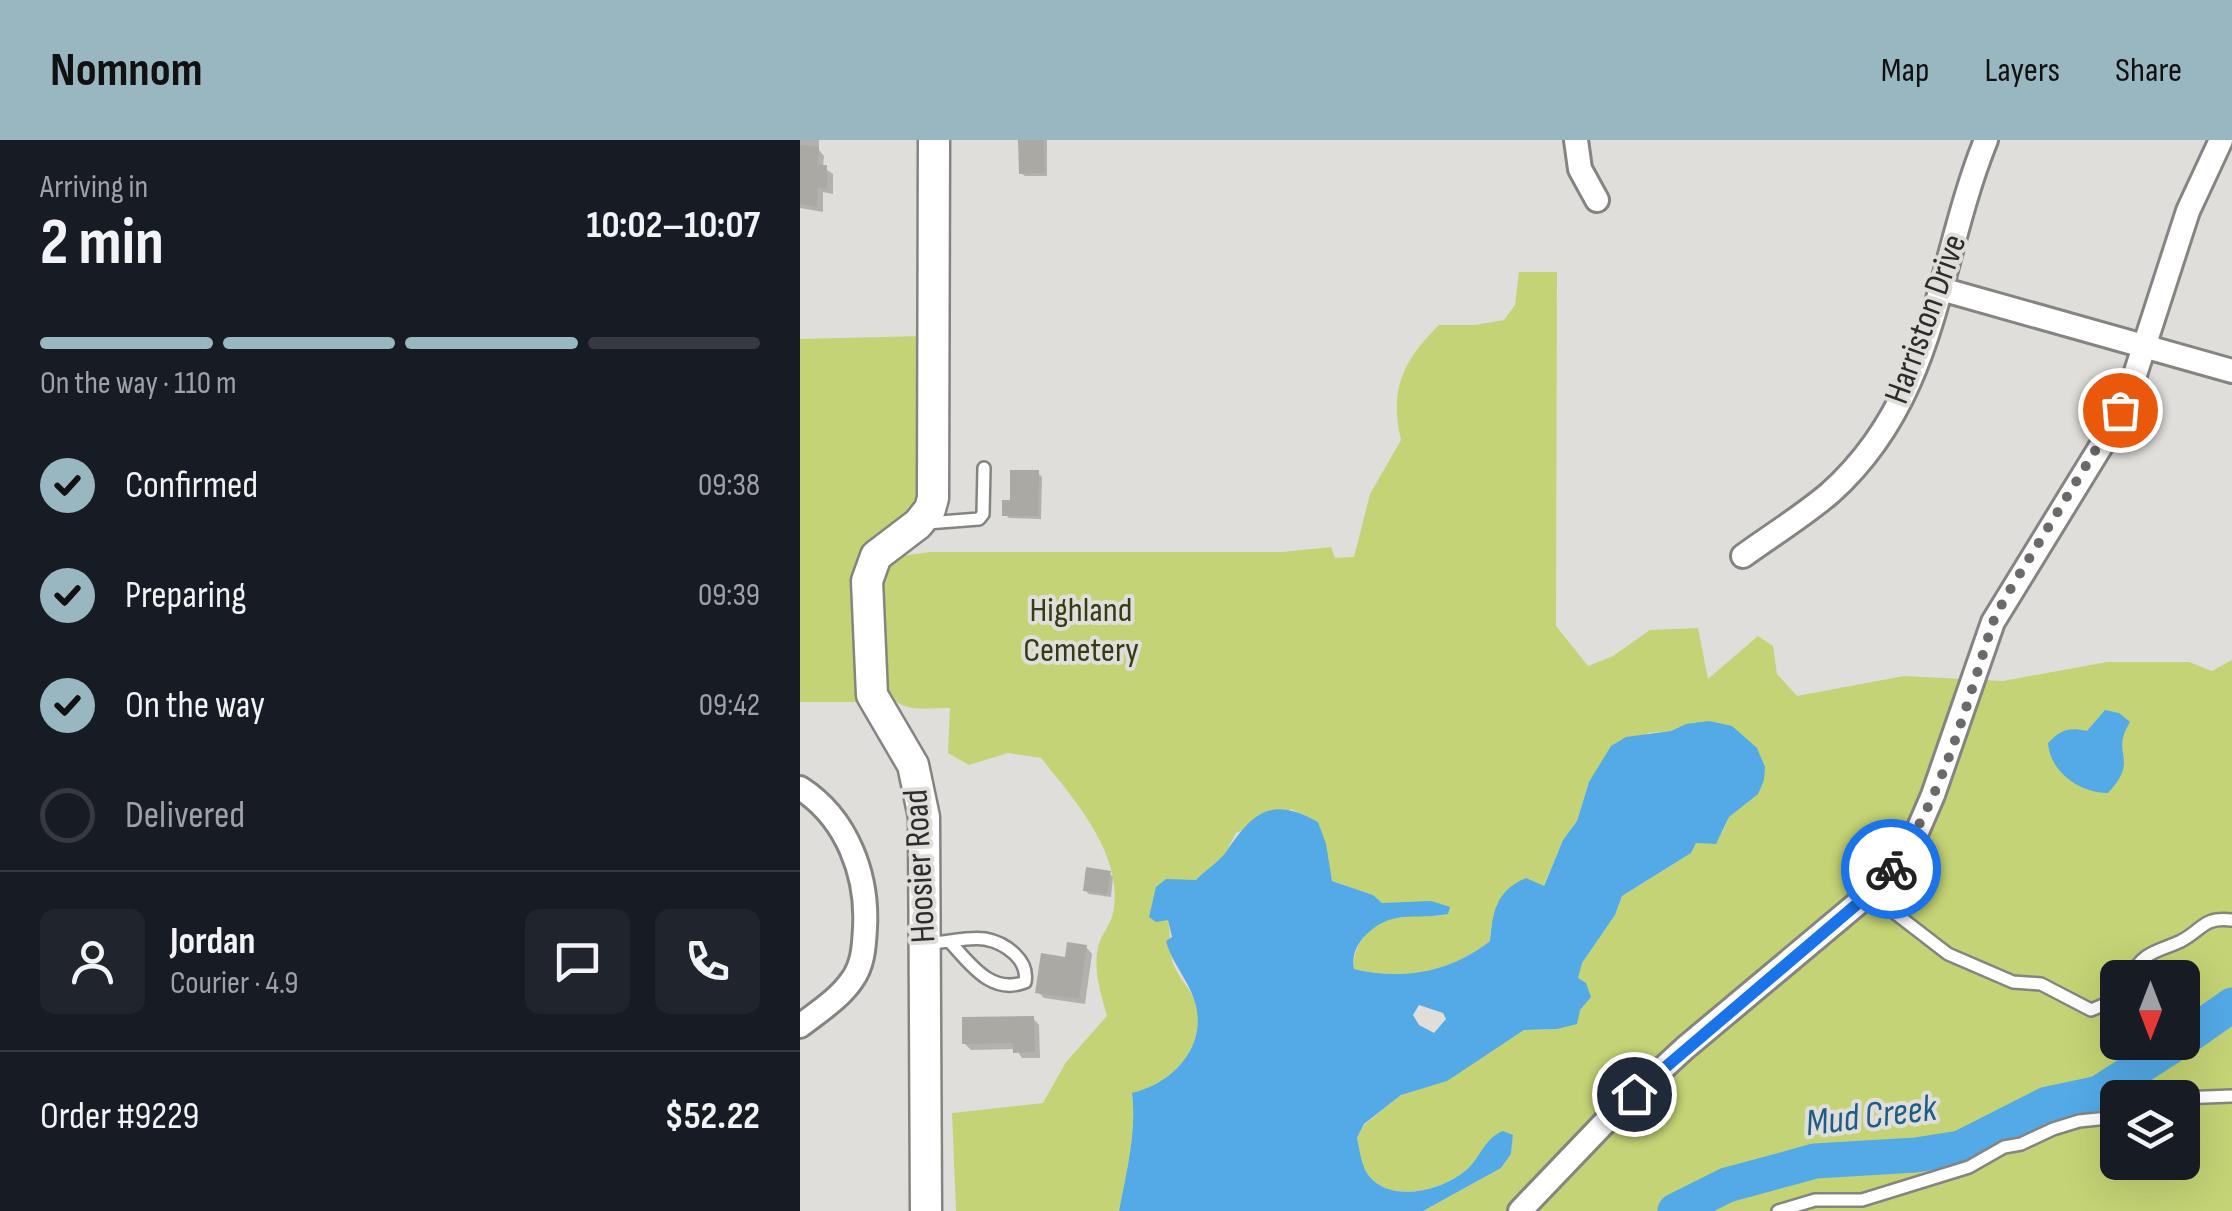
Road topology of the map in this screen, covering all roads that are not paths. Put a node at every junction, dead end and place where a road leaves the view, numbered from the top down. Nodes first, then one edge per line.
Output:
1 (934, 140) edge
2 (1576, 140) edge
3 (1986, 140) edge
4 (2221, 140) edge
5 (1597, 200) dead end
6 (1941, 290) junction
7 (2144, 349) junction
8 (2232, 372) edge
9 (984, 468) dead end
10 (918, 524) junction
11 (1742, 556) dead end
12 (800, 788) edge
13 (1868, 894) junction
14 (2232, 920) edge
15 (938, 943) junction
16 (2144, 960) edge
17 (2100, 1006) edge
18 (800, 1026) edge
19 (2232, 1096) edge
20 (2200, 1097) edge
21 (2100, 1119) edge
22 (926, 1211) edge
23 (1520, 1211) edge
24 (1778, 1211) edge

1 - 10 street
2 - 5 street
3 - 6 street, Harriston Drive
4 - 7 street
6 - 7 street
6 - 11 street, Harriston Drive
7 - 8 street
7 - 13 street
9 - 10 lane
10 - 15 street, Hoosier Road
12 - 18 street
13 - 17 lane
13 - 23 street
14 - 16 lane
15 - 15 lane
15 - 22 street, Hoosier Road
19 - 20 lane
21 - 24 lane

